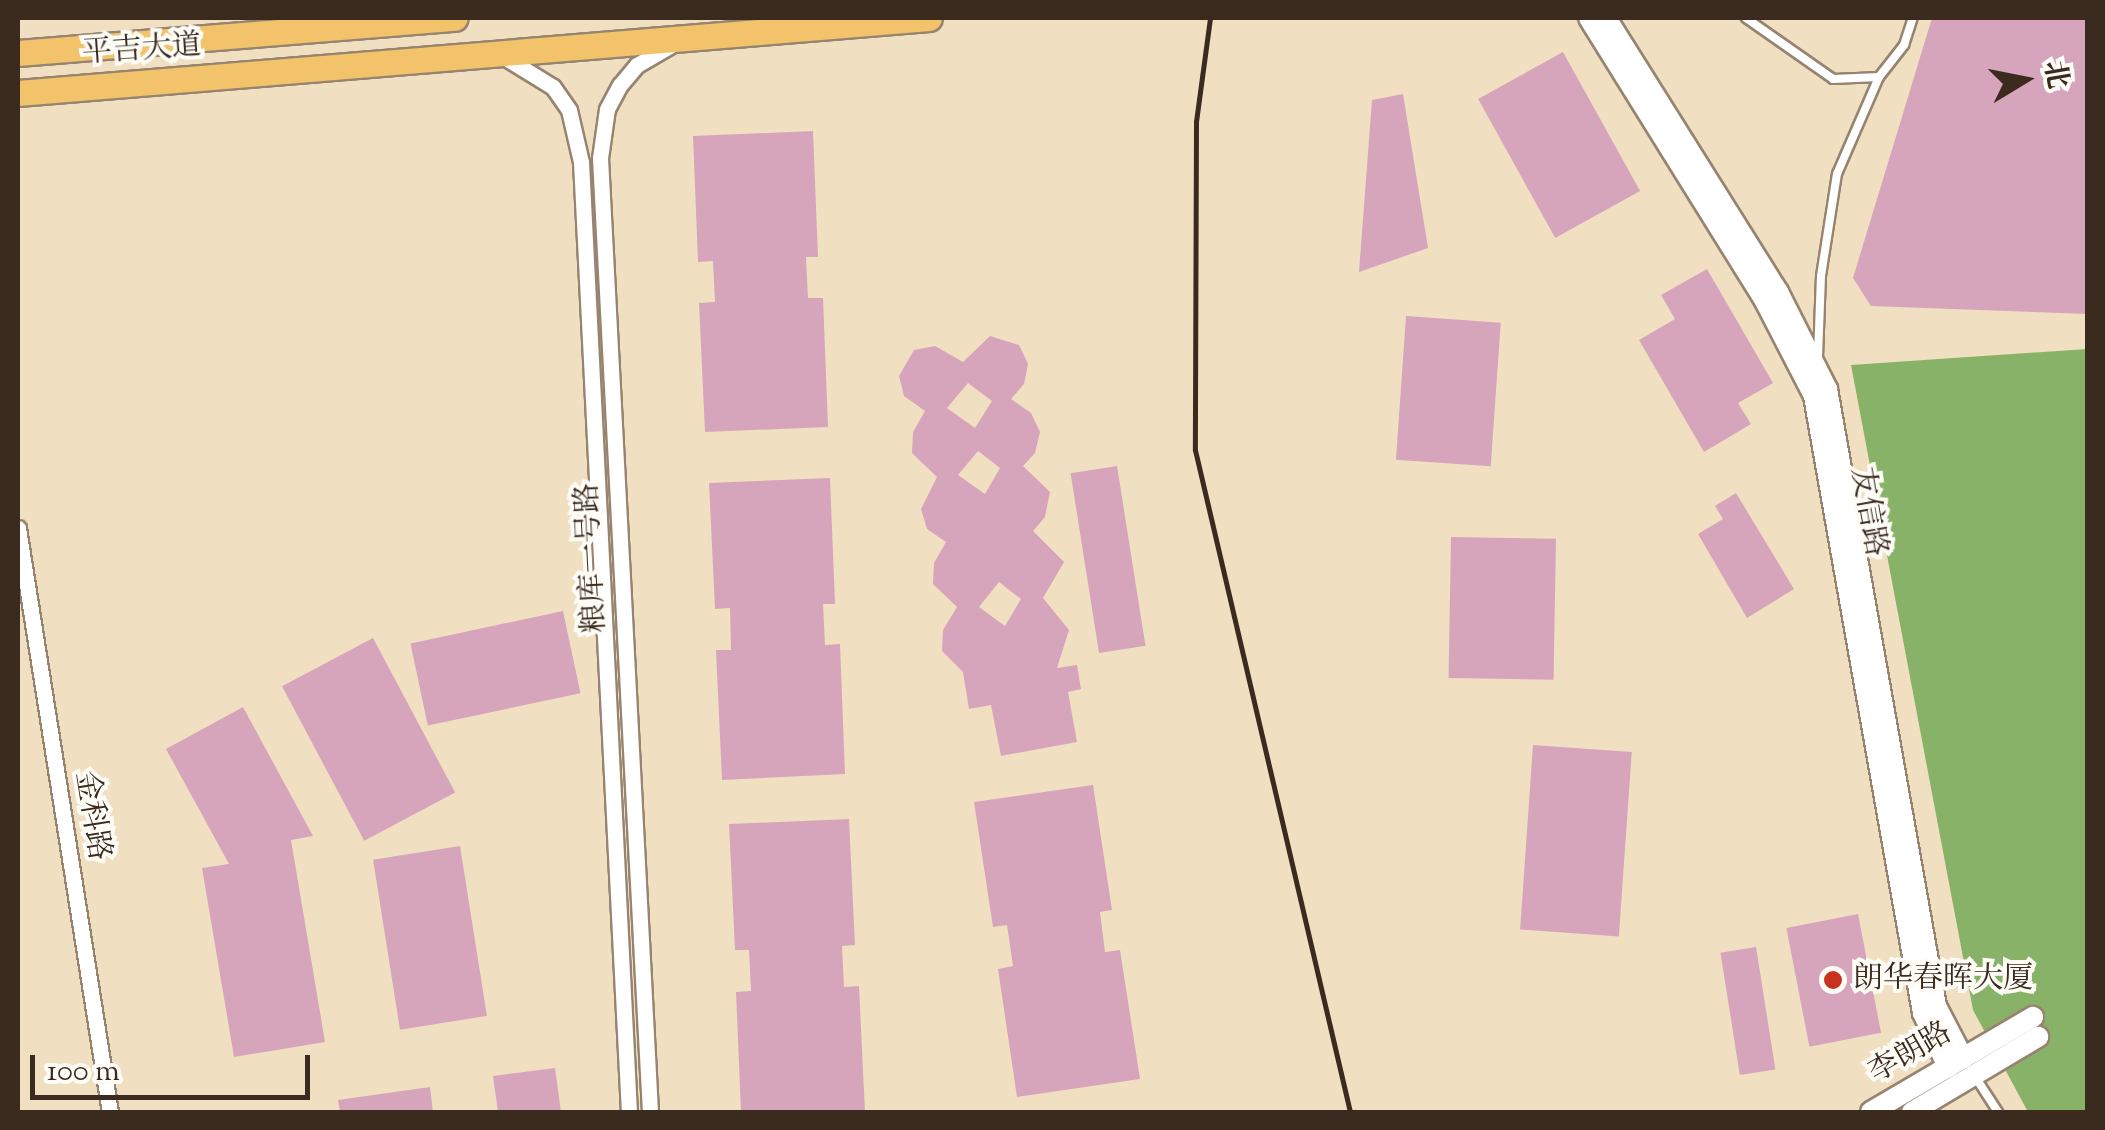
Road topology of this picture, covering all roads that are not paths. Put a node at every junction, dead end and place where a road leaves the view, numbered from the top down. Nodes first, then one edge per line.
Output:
1 (455, 18) edge
2 (928, 18) edge
3 (1588, 18) edge
4 (1606, 18) edge
5 (1746, 18) edge
6 (1913, 18) edge
7 (808, 22) edge
8 (685, 40) junction
9 (18, 53) edge
10 (497, 56) junction
11 (1879, 77) junction
12 (18, 93) edge
13 (1817, 370) junction
14 (18, 528) edge
15 (2036, 1027) dead end
16 (1962, 1067) junction
17 (110, 1112) edge
18 (629, 1112) edge
19 (650, 1112) edge
20 (1871, 1112) edge
21 (1912, 1112) edge
22 (1998, 1112) edge

1 - 9 main road, 平吉大道
2 - 7 main road, 平吉大道
3 - 16 street, 友信路
4 - 13 street, 友信路
5 - 11 lane
6 - 11 lane
7 - 8 main road, 平吉大道
8 - 10 main road, 平吉大道
8 - 19 street, 粮库一号路
10 - 12 main road, 平吉大道
10 - 18 street, 粮库一号路
11 - 13 lane
13 - 16 street, 友信路
14 - 17 street, 金科路
15 - 16 street, 李朗路
16 - 20 street, 李朗路
16 - 21 street, 李朗路
16 - 22 lane

